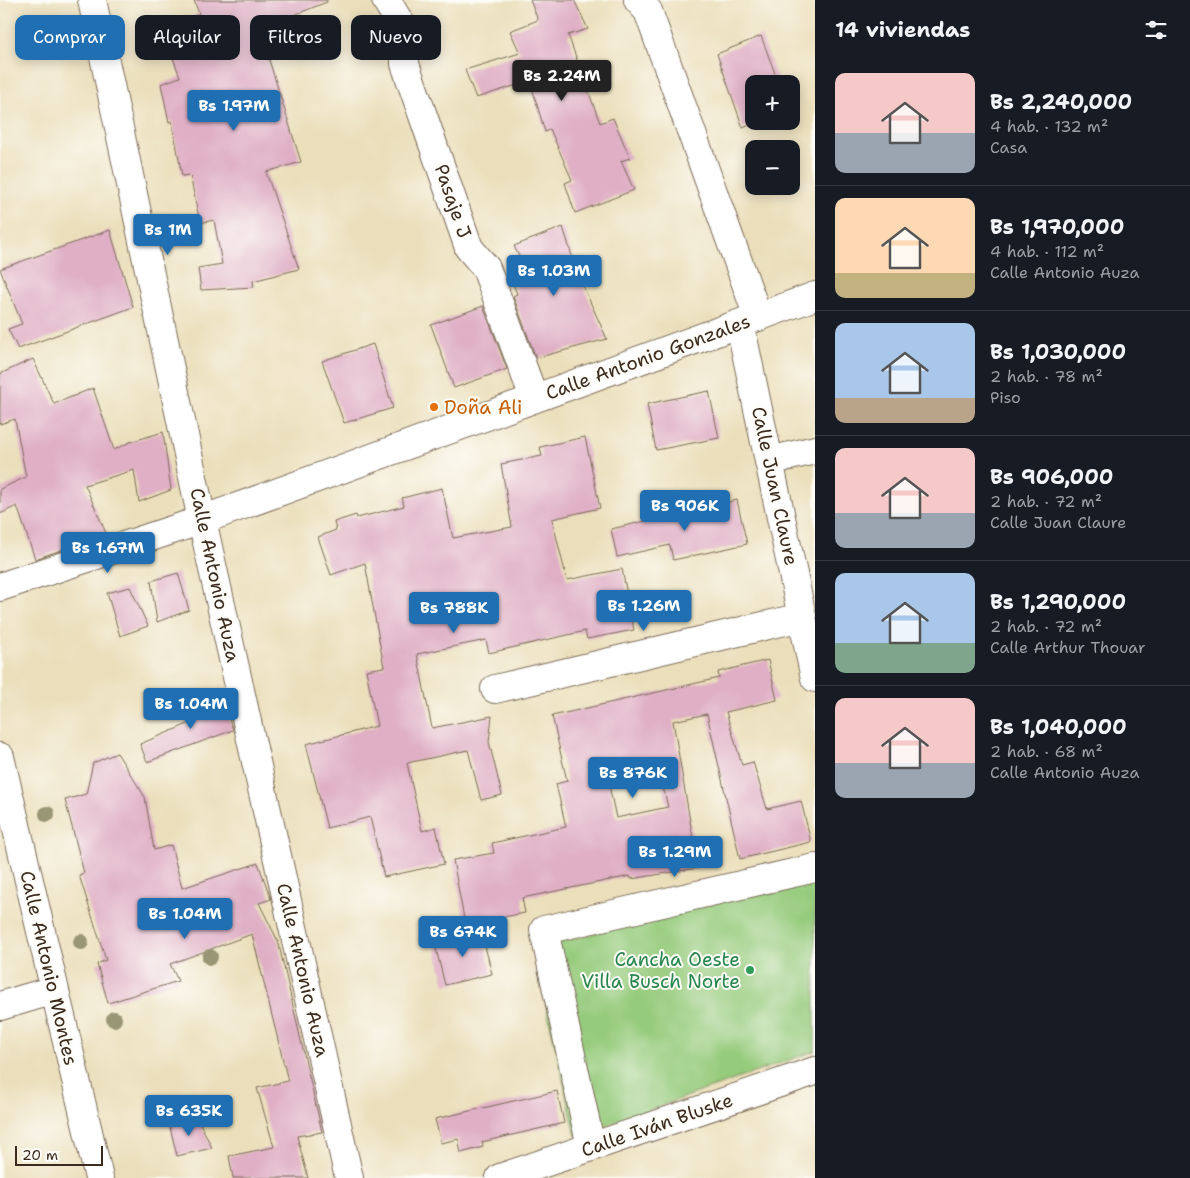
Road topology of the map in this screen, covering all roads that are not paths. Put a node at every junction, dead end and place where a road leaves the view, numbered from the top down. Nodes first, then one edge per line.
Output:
1 (92, 0) edge
2 (386, 0) edge
3 (638, 0) edge
4 (815, 296) edge
5 (749, 321) junction
6 (534, 398) junction
7 (815, 450) edge
8 (769, 461) junction
9 (202, 520) junction
10 (0, 587) edge
11 (806, 589) edge
12 (802, 617) junction
13 (815, 678) edge
14 (495, 689) dead end
15 (0, 757) edge
16 (815, 868) edge
17 (54, 990) junction
18 (0, 1006) edge
19 (815, 1071) edge
20 (591, 1148) junction
21 (99, 1178) edge
22 (349, 1178) edge
23 (500, 1178) edge

1 - 9 street, Calle Antonio Auza
2 - 6 street, Pasaje J
3 - 5 street, Calle Juan Claure
4 - 5 street, Calle Antonio Gonzales
5 - 6 street, Calle Antonio Gonzales
5 - 8 street, Calle Juan Claure
6 - 9 street, Calle Antonio Gonzales
7 - 8 street
8 - 11 street, Calle Juan Claure
9 - 10 street, Calle Antonio Gonzales
9 - 22 street, Calle Antonio Auza
11 - 12 street, Calle Juan Claure
12 - 13 street, Calle Juan Claure
12 - 14 street
15 - 17 street, Calle Antonio Montes
16 - 20 street
17 - 18 street
17 - 21 street, Calle Antonio Montes
19 - 20 street, Calle Iván Bluske
20 - 23 street, Calle Iván Bluske

